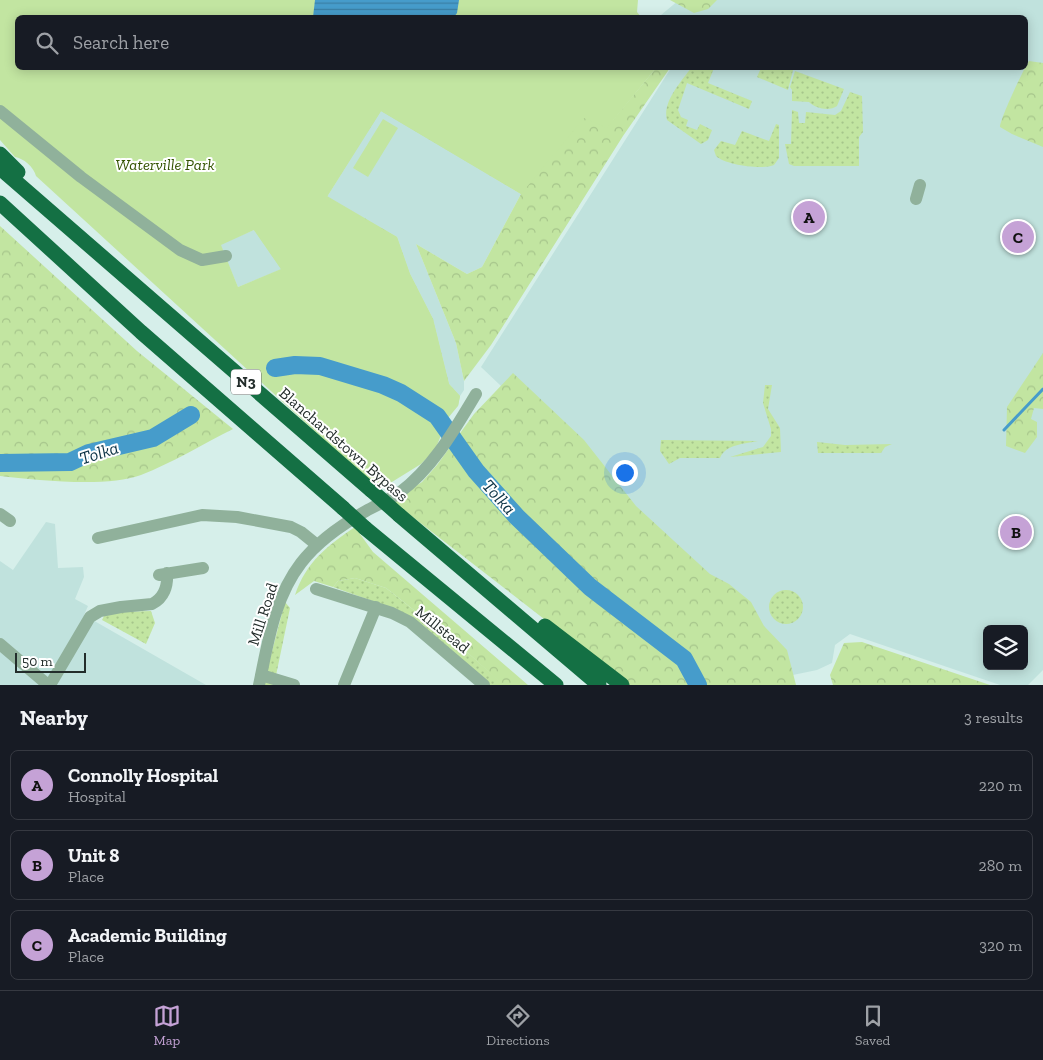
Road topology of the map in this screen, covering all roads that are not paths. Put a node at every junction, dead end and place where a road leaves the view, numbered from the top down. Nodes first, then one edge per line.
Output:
1 (0, 111) edge
2 (0, 154) edge
3 (0, 168) edge
4 (920, 185) dead end
5 (916, 198) dead end
6 (0, 203) edge
7 (0, 215) edge
8 (226, 256) dead end
9 (120, 274) junction
10 (141, 332) junction
11 (476, 394) dead end
12 (104, 537) dead end
13 (427, 539) junction
14 (317, 545) junction
15 (203, 568) dead end
16 (316, 589) dead end
17 (376, 607) junction
18 (0, 644) edge
19 (260, 680) edge
20 (49, 685) edge
21 (294, 685) edge
22 (344, 685) edge
23 (484, 685) edge
24 (556, 685) edge
25 (599, 685) edge
26 (622, 685) edge

1 - 8 street
2 - 9 highway
3 - 9 highway, Blanchardstown Bypass / N3
4 - 5 street
6 - 10 highway, N3
7 - 10 highway
9 - 13 highway, Blanchardstown Bypass / N3, bridge
10 - 24 highway, N3, bridge
11 - 14 street, Mill Road
12 - 14 street
13 - 25 highway, Blanchardstown Bypass / N3
13 - 26 highway, N3
14 - 19 street, Mill Road
15 - 20 street
16 - 17 street, Millstead
17 - 22 street
17 - 23 street, Millstead
18 - 20 street
19 - 21 street

